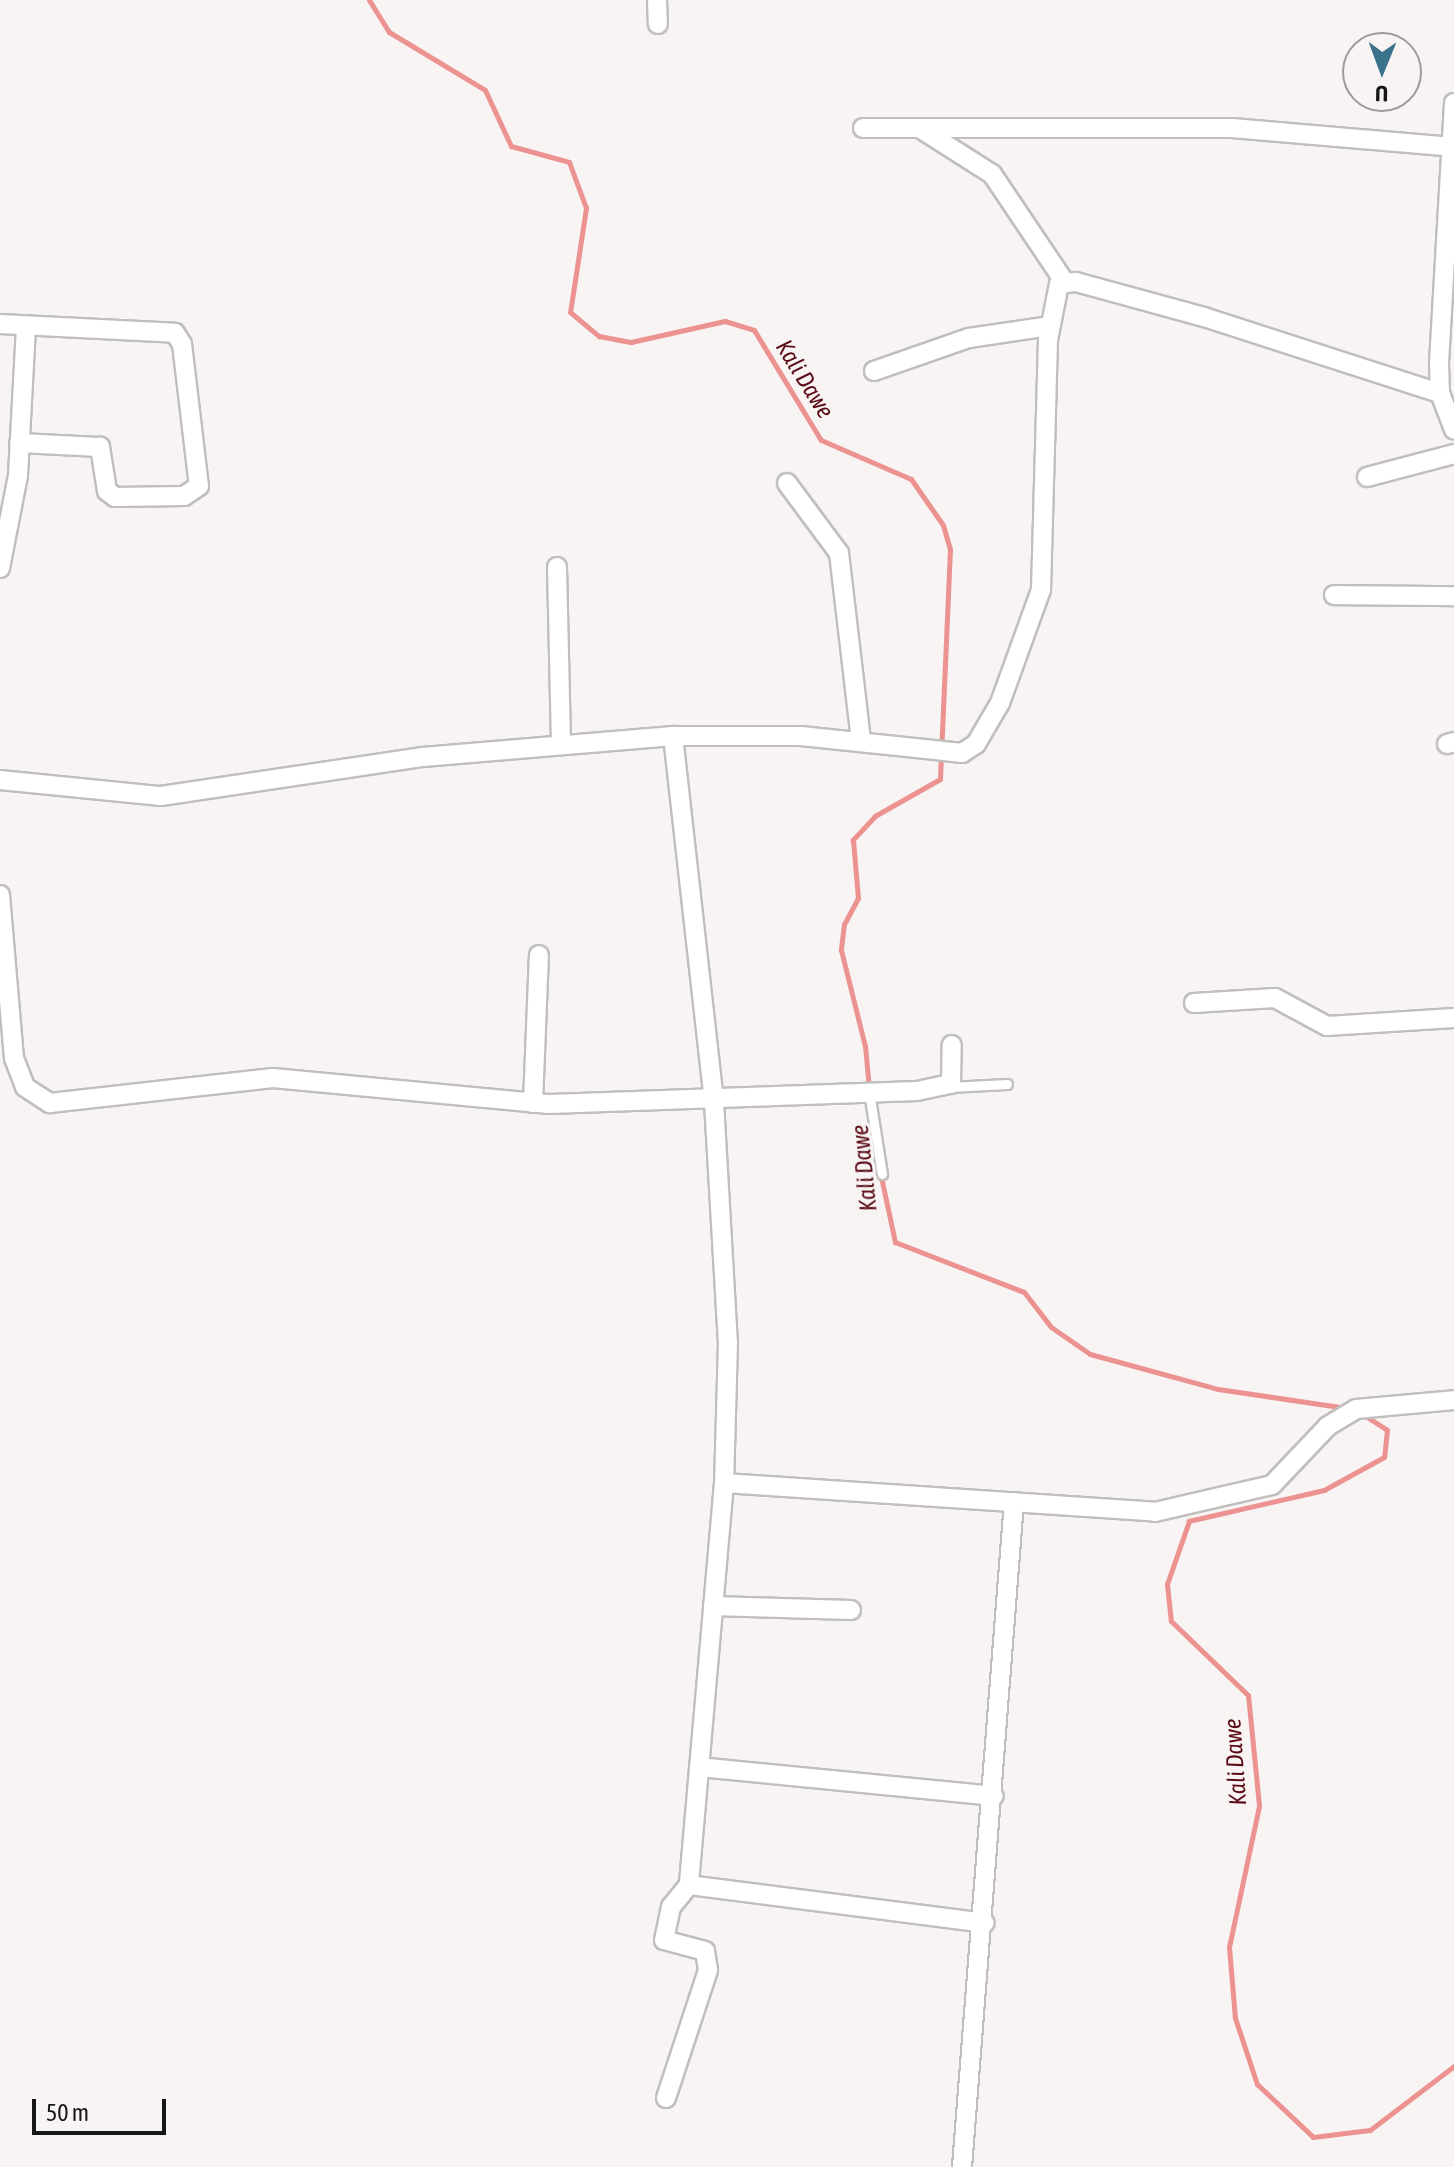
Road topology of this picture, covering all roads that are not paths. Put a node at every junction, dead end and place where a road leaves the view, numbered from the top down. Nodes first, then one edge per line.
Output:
1 (657, 0) edge
2 (658, 24) dead end
3 (1454, 103) edge
4 (863, 128) dead end
5 (920, 128) junction
6 (1452, 147) junction
7 (1064, 281) junction
8 (0, 324) edge
9 (1049, 326) junction
10 (26, 328) junction
11 (874, 371) dead end
12 (1440, 393) junction
13 (1454, 428) edge
14 (13, 450) edge
15 (1454, 454) edge
16 (1367, 477) dead end
17 (787, 483) dead end
18 (557, 567) dead end
19 (0, 568) edge
20 (1334, 595) dead end
21 (1454, 596) edge
22 (673, 736) junction
23 (861, 741) junction
24 (561, 744) junction
25 (0, 780) edge
26 (0, 895) edge
27 (539, 955) dead end
28 (1194, 1003) dead end
29 (1454, 1018) edge
30 (952, 1045) dead end
31 (1007, 1084) dead end
32 (946, 1088) junction
33 (869, 1092) junction
34 (714, 1102) junction
35 (533, 1103) junction
36 (882, 1174) dead end
37 (1454, 1400) edge
38 (724, 1483) junction
39 (1014, 1502) junction
40 (713, 1606) junction
41 (851, 1610) dead end
42 (699, 1767) junction
43 (994, 1796) junction
44 (689, 1885) junction
45 (985, 1923) junction
46 (666, 2098) dead end
47 (962, 2167) edge

1 - 2 street
3 - 6 street
4 - 5 street
5 - 6 street
5 - 7 street
6 - 12 street
7 - 9 street
7 - 12 street
8 - 10 street
9 - 11 street
9 - 23 street
10 - 14 street
10 - 14 street
12 - 13 street
14 - 19 street
15 - 16 street
17 - 23 street
18 - 24 street
20 - 21 street
22 - 23 street
22 - 24 street
22 - 34 street
24 - 25 street
26 - 35 street
27 - 35 street
28 - 29 street
30 - 32 street
31 - 32 lane
32 - 33 street
33 - 34 street
33 - 36 lane
34 - 35 street
34 - 38 street
37 - 39 street
38 - 39 street
38 - 40 street
39 - 43 street
40 - 41 street
40 - 42 street
42 - 43 street
42 - 44 street
43 - 45 street
44 - 45 street
44 - 46 street
45 - 47 street

